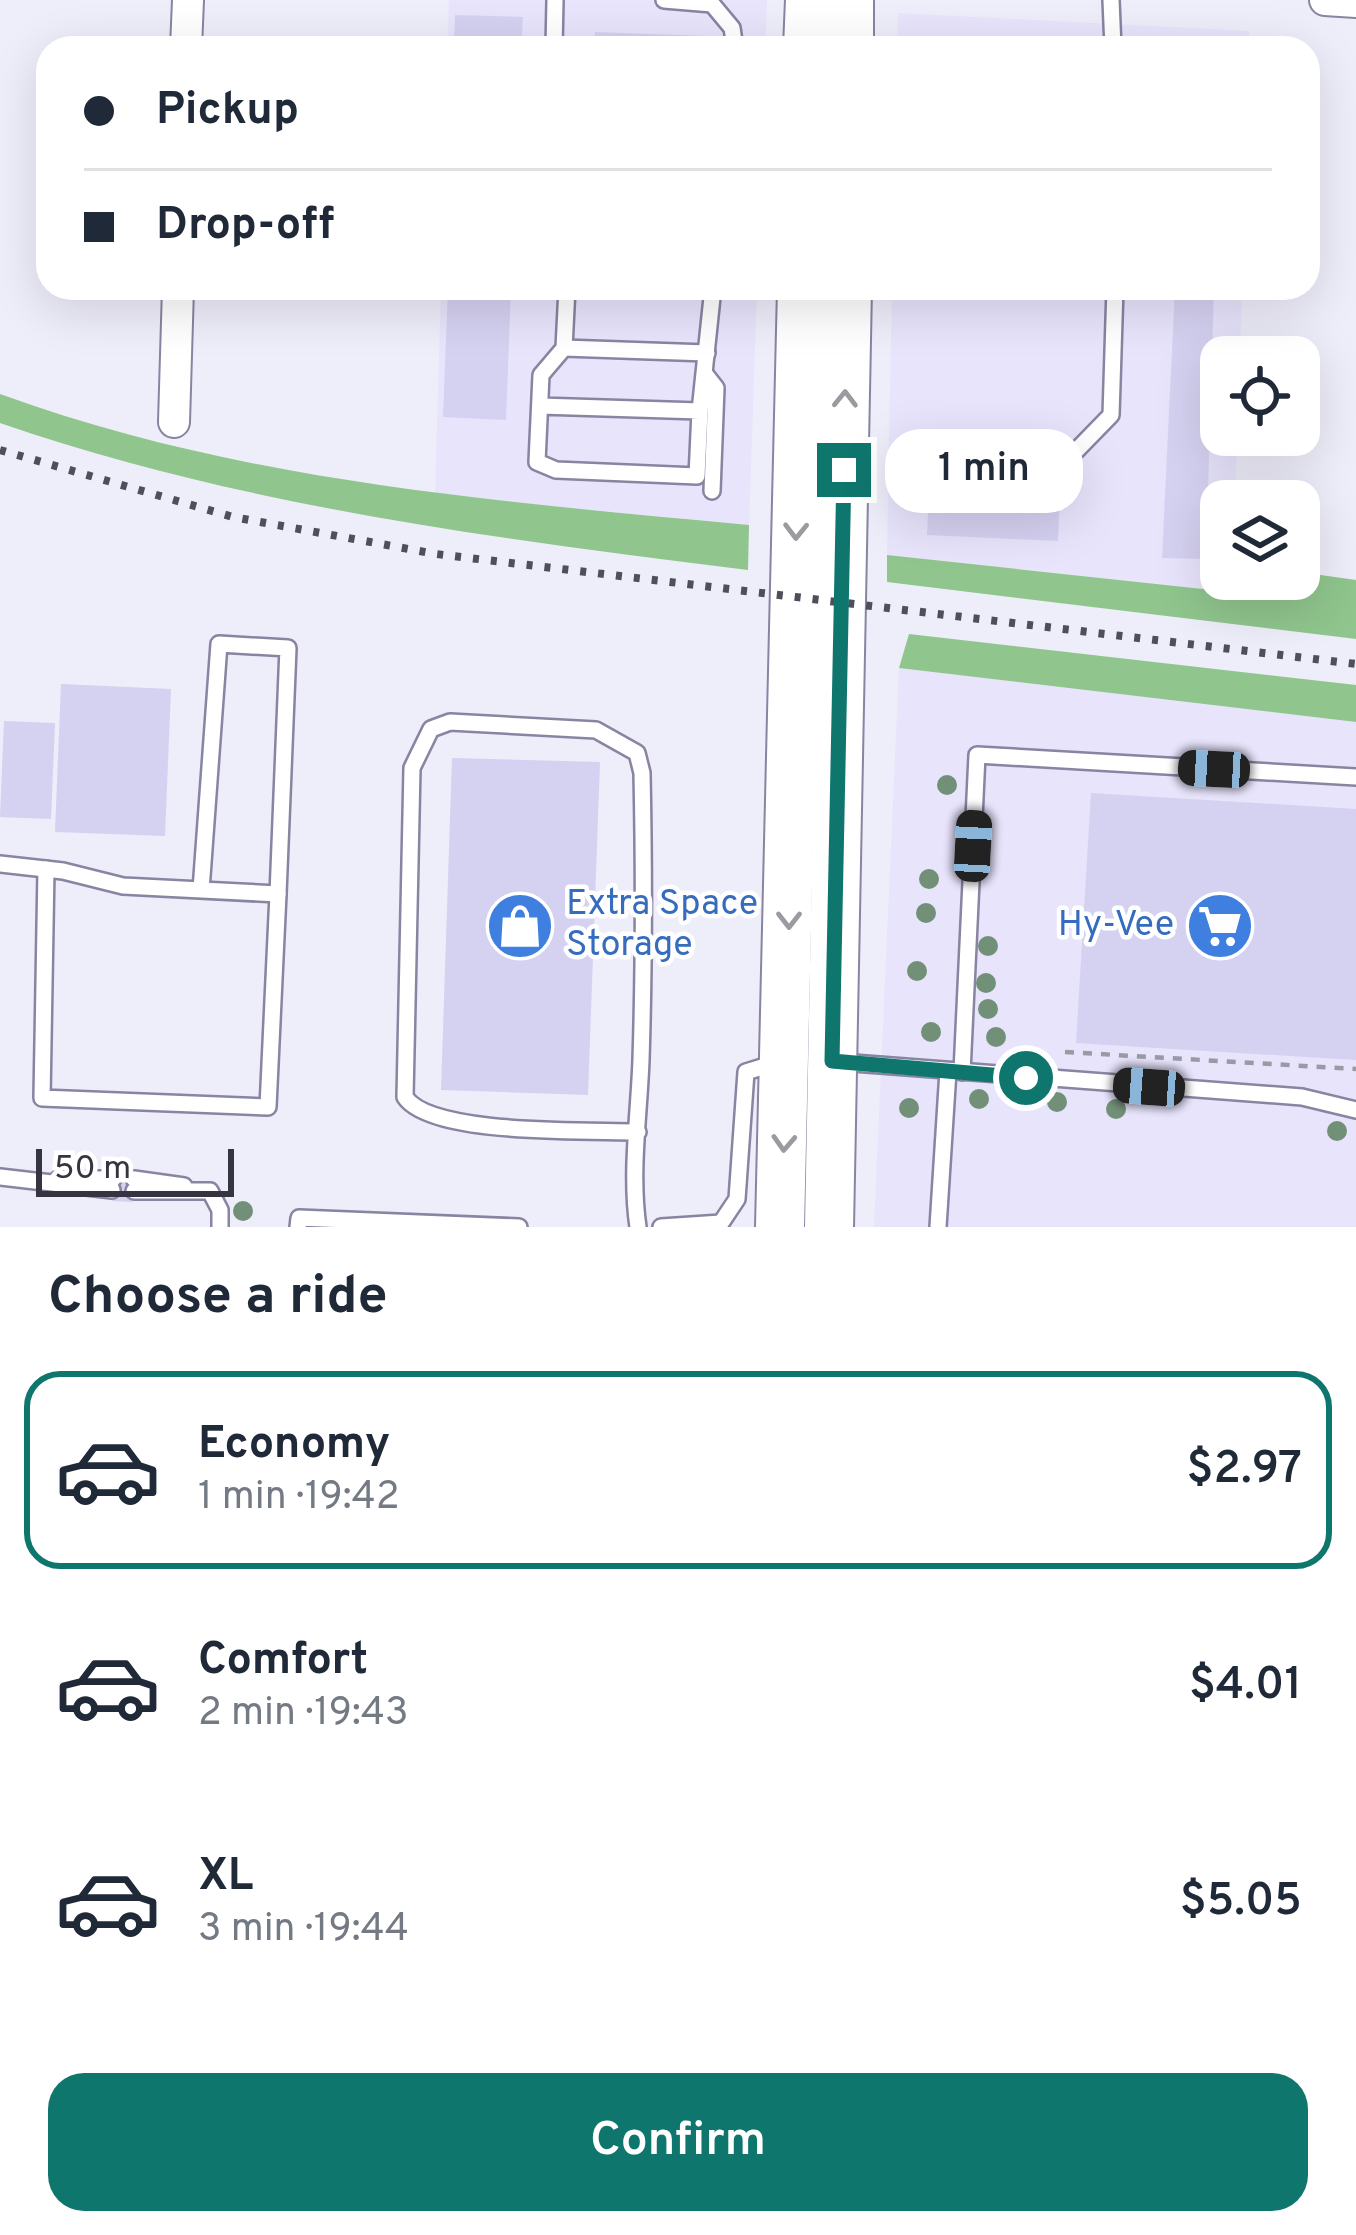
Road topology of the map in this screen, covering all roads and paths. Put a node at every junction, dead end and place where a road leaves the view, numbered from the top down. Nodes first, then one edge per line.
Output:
1 (188, 0) edge
2 (555, 0) edge
3 (664, 0) edge
4 (810, 0) edge
5 (850, 0) edge
6 (1112, 0) edge
7 (1325, 0) edge
8 (1356, 2) edge
9 (186, 36) edge
10 (554, 36) edge
11 (733, 36) edge
12 (808, 36) edge
13 (849, 36) edge
14 (1113, 36) edge
15 (178, 300) edge
16 (566, 300) edge
17 (712, 300) edge
18 (802, 300) edge
19 (847, 300) edge
20 (1115, 300) edge
21 (564, 348) junction
22 (707, 352) junction
23 (705, 374) junction
24 (540, 406) junction
25 (700, 411) junction
26 (174, 422) dead end
27 (950, 451) dead end
28 (712, 491) dead end
29 (1356, 777) edge
30 (0, 864) edge
31 (46, 869) junction
32 (201, 890) junction
33 (278, 894) junction
34 (1065, 1052) dead end
35 (810, 1060) junction
36 (1356, 1069) edge
37 (955, 1071) junction
38 (1356, 1110) edge
39 (638, 1132) junction
40 (0, 1177) edge
41 (112, 1184) dead end
42 (134, 1185) dead end
43 (220, 1227) edge
44 (298, 1227) edge
45 (519, 1227) edge
46 (638, 1227) edge
47 (661, 1227) edge
48 (780, 1227) edge
49 (829, 1227) edge
50 (938, 1227) edge

1 - 9 street
2 - 10 lane
3 - 11 lane
4 - 12 main road
5 - 13 main road
6 - 14 lane
7 - 8 street
15 - 26 street
16 - 21 lane
17 - 22 lane
18 -> 35 main road
35 -> 19 main road
20 - 27 lane
21 - 22 lane
21 - 24 lane
22 - 23 lane
23 - 25 lane
23 - 28 lane
24 - 25 lane
24 - 25 lane
29 - 37 lane
30 - 31 lane
31 - 32 lane
31 - 33 lane
32 - 33 lane
32 - 33 lane
34 - 36 path
35 - 37 lane
35 - 47 lane
35 -> 48 main road
35 - 49 main road
37 - 38 lane
37 - 50 lane
39 - 39 lane
39 - 46 lane
40 - 41 lane
42 - 43 lane
44 - 45 lane

